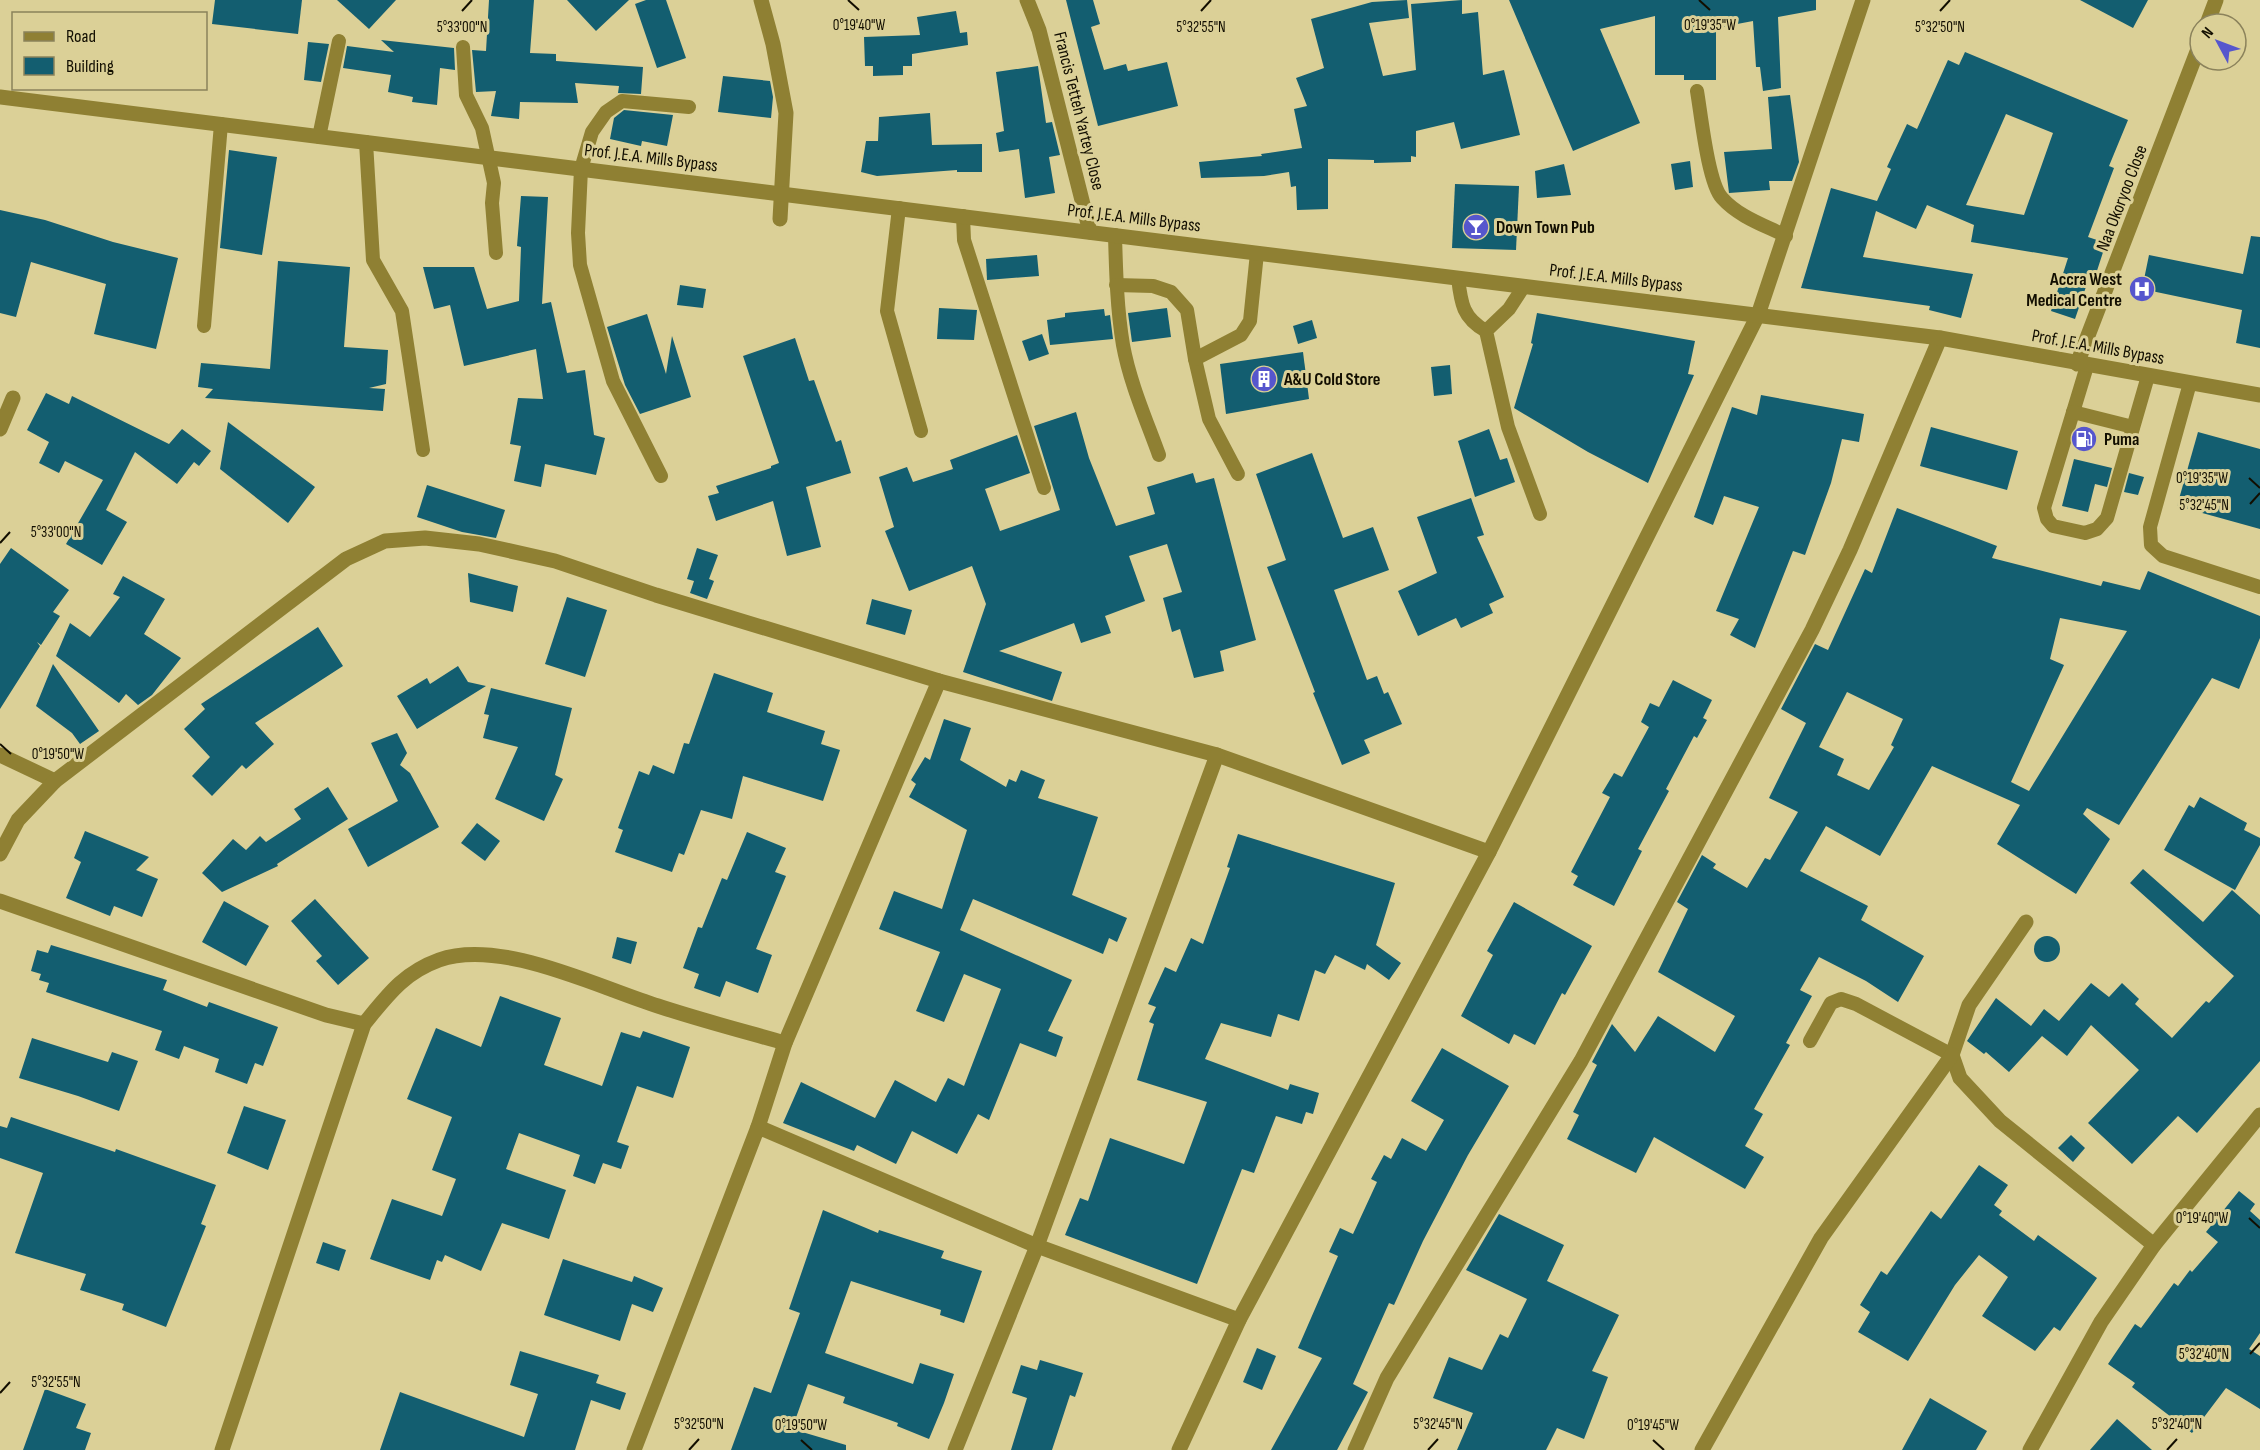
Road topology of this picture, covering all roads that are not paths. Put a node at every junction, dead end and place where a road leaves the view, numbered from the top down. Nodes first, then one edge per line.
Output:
1 (761, 0) edge
2 (1027, 0) edge
3 (1863, 0) edge
4 (339, 41) dead end
5 (463, 47) dead end
6 (2190, 72) edge
7 (1697, 91) dead end
8 (0, 97) edge
9 (689, 107) dead end
10 (221, 124) junction
11 (319, 136) junction
12 (366, 142) junction
13 (489, 156) junction
14 (581, 169) junction
15 (781, 194) junction
16 (899, 208) junction
17 (963, 216) junction
18 (780, 219) dead end
19 (1090, 232) junction
20 (1115, 235) junction
21 (1786, 236) junction
22 (496, 253) dead end
23 (1257, 253) junction
24 (1458, 278) junction
25 (1116, 285) junction
26 (1524, 286) junction
27 (1758, 315) junction
28 (204, 326) dead end
29 (1486, 332) junction
30 (1940, 338) junction
31 (1195, 359) junction
32 (2082, 365) junction
33 (2148, 376) junction
34 (2190, 383) junction
35 (2260, 395) edge
36 (13, 398) dead end
37 (2073, 412) junction
38 (2133, 427) junction
39 (0, 429) edge
40 (921, 431) dead end
41 (423, 450) dead end
42 (1159, 455) dead end
43 (1238, 474) dead end
44 (661, 476) dead end
45 (1044, 488) dead end
46 (1540, 514) dead end
47 (2260, 587) edge
48 (939, 681) junction
49 (0, 755) edge
50 (1217, 755) junction
51 (55, 781) junction
52 (1489, 852) junction
53 (0, 854) edge
54 (0, 901) edge
55 (2026, 922) dead end
56 (364, 1024) junction
57 (1810, 1041) dead end
58 (785, 1043) junction
59 (1952, 1055) junction
60 (2260, 1115) edge
61 (758, 1127) junction
62 (2154, 1245) junction
63 (1037, 1246) junction
64 (1239, 1320) junction
65 (222, 1450) edge
66 (634, 1450) edge
67 (955, 1450) edge
68 (1179, 1450) edge
69 (1355, 1450) edge
70 (1702, 1450) edge
71 (2030, 1450) edge

1 - 15 street
2 - 19 street, Francis Tetteh Yartey Close
3 - 21 street
4 - 11 lane
5 - 13 lane
6 - 32 street, Naa Okoryoo Close
7 - 21 lane
8 - 10 street, Prof. J.E.A. Mills Bypass
9 - 14 lane
10 - 11 street, Prof. J.E.A. Mills Bypass
10 - 28 lane
11 - 12 street, Prof. J.E.A. Mills Bypass
12 - 13 street, Prof. J.E.A. Mills Bypass
12 - 41 lane
13 - 14 street, Prof. J.E.A. Mills Bypass
13 - 22 lane
14 - 15 street, Prof. J.E.A. Mills Bypass
14 - 44 lane
15 - 16 street, Prof. J.E.A. Mills Bypass
15 - 18 street
16 - 17 street, Prof. J.E.A. Mills Bypass
16 - 40 lane
17 - 19 street, Prof. J.E.A. Mills Bypass
17 - 45 lane
19 - 20 street, Prof. J.E.A. Mills Bypass
20 - 23 street, Prof. J.E.A. Mills Bypass
20 - 25 lane
21 - 27 street
23 - 24 street, Prof. J.E.A. Mills Bypass
23 - 31 lane
24 - 26 street, Prof. J.E.A. Mills Bypass
24 - 29 lane
25 - 31 lane
25 - 42 lane
26 - 27 street, Prof. J.E.A. Mills Bypass
26 - 29 lane
27 - 30 street, Prof. J.E.A. Mills Bypass
27 - 52 street
29 - 46 lane
30 - 32 street, Prof. J.E.A. Mills Bypass
30 - 69 street
31 - 43 lane
32 - 33 street, Prof. J.E.A. Mills Bypass
32 - 37 lane
33 - 34 street, Prof. J.E.A. Mills Bypass
33 - 38 lane
34 - 35 street, Prof. J.E.A. Mills Bypass
34 - 47 lane
36 - 39 street
37 - 38 lane
37 - 38 lane
48 - 50 street
48 - 51 street
48 - 58 street
49 - 51 street
50 - 52 street
50 - 63 street
51 - 53 street
52 - 64 street
54 - 56 street
55 - 59 street
56 - 58 street
56 - 65 street
57 - 59 lane
58 - 61 street
59 - 62 street
59 - 70 street
60 - 62 street
61 - 63 street
61 - 66 street
62 - 71 street
63 - 64 street
63 - 67 street
64 - 68 street

